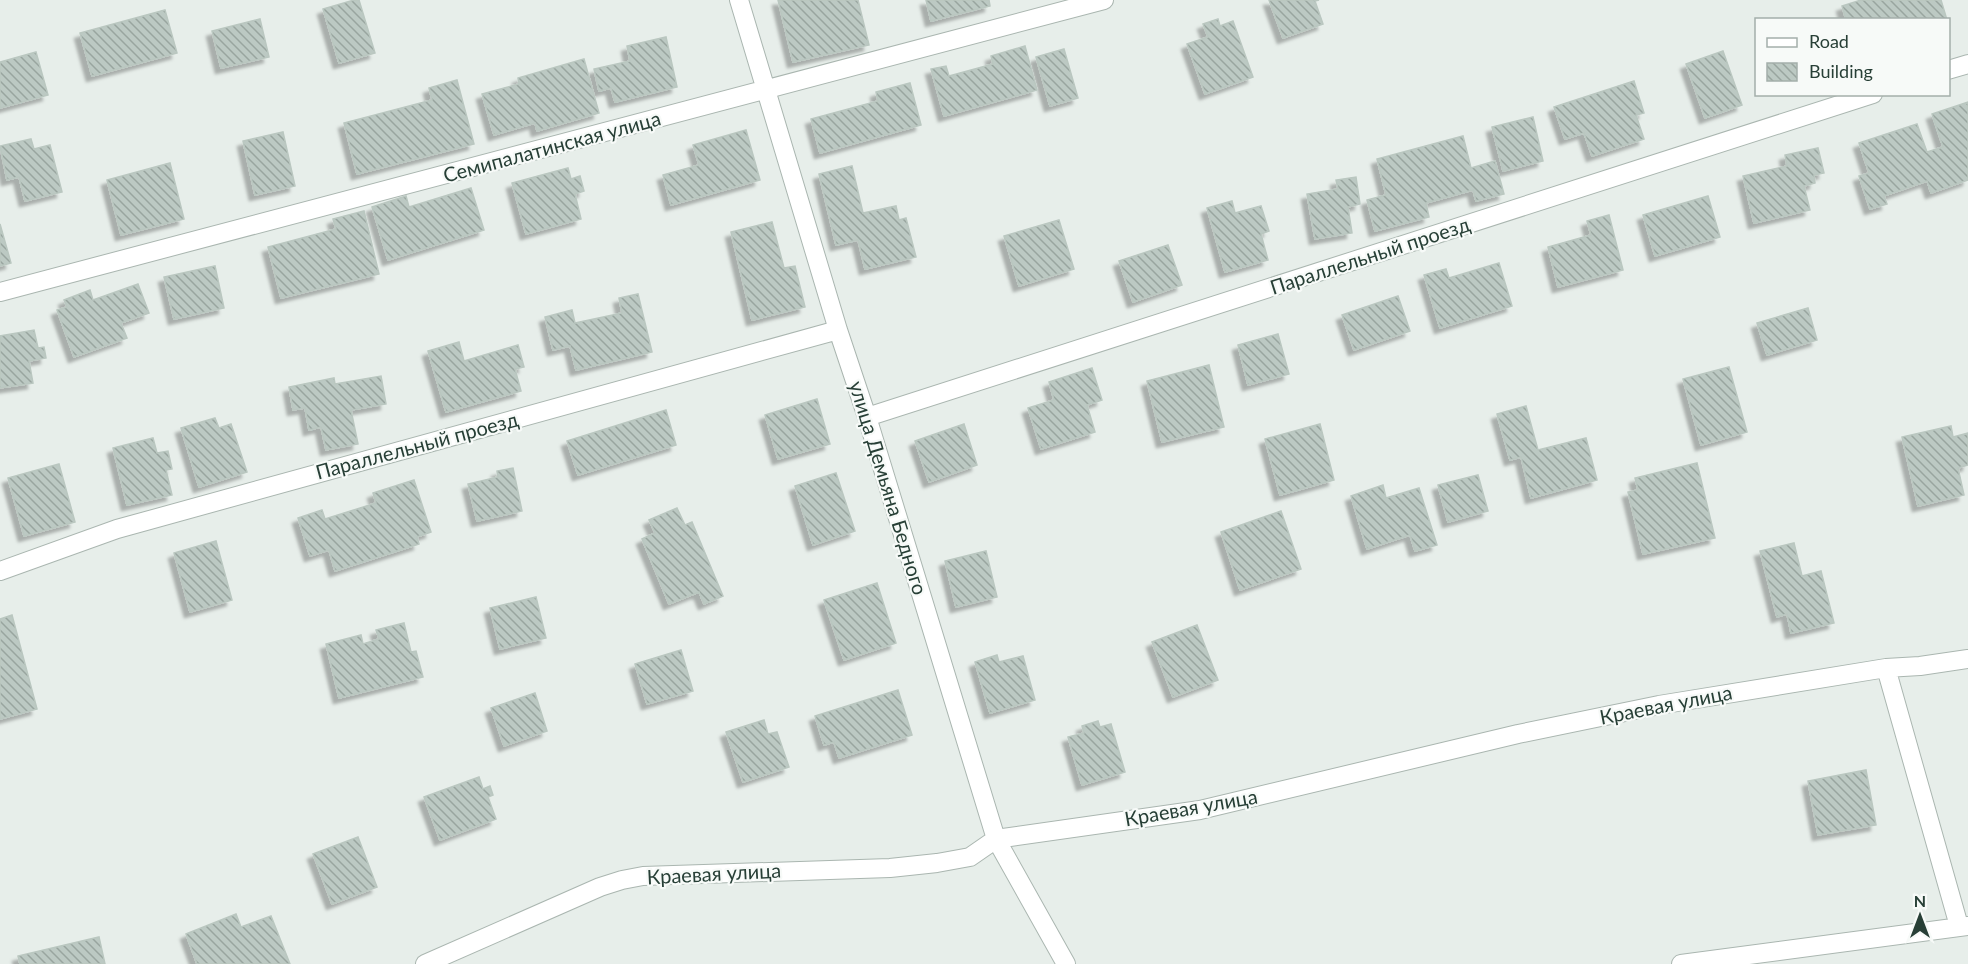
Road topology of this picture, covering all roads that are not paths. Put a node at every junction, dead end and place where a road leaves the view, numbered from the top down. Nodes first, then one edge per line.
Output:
1 (739, 0) edge
2 (1104, 0) edge
3 (1968, 64) edge
4 (1950, 69) edge
5 (767, 90) junction
6 (1867, 96) edge
7 (0, 292) edge
8 (838, 330) junction
9 (867, 417) junction
10 (0, 571) edge
11 (1968, 659) edge
12 (1886, 668) junction
13 (996, 839) junction
14 (1964, 926) edge
15 (425, 964) edge
16 (1066, 964) edge
17 (1681, 964) edge

1 - 5 street, улица Демьяна Бедного
2 - 5 street, Семипалатинская улица
3 - 4 street
5 - 7 street, Семипалатинская улица
5 - 8 street, улица Демьяна Бедного
6 - 9 street, Параллельный проезд
8 - 9 street, улица Демьяна Бедного
8 - 10 street, Параллельный проезд
9 - 13 street, улица Демьяна Бедного
11 - 12 street, Краевая улица
12 - 13 street, Краевая улица
12 - 14 street
13 - 15 street, Краевая улица
13 - 16 street, улица Демьяна Бедного
14 - 17 street

